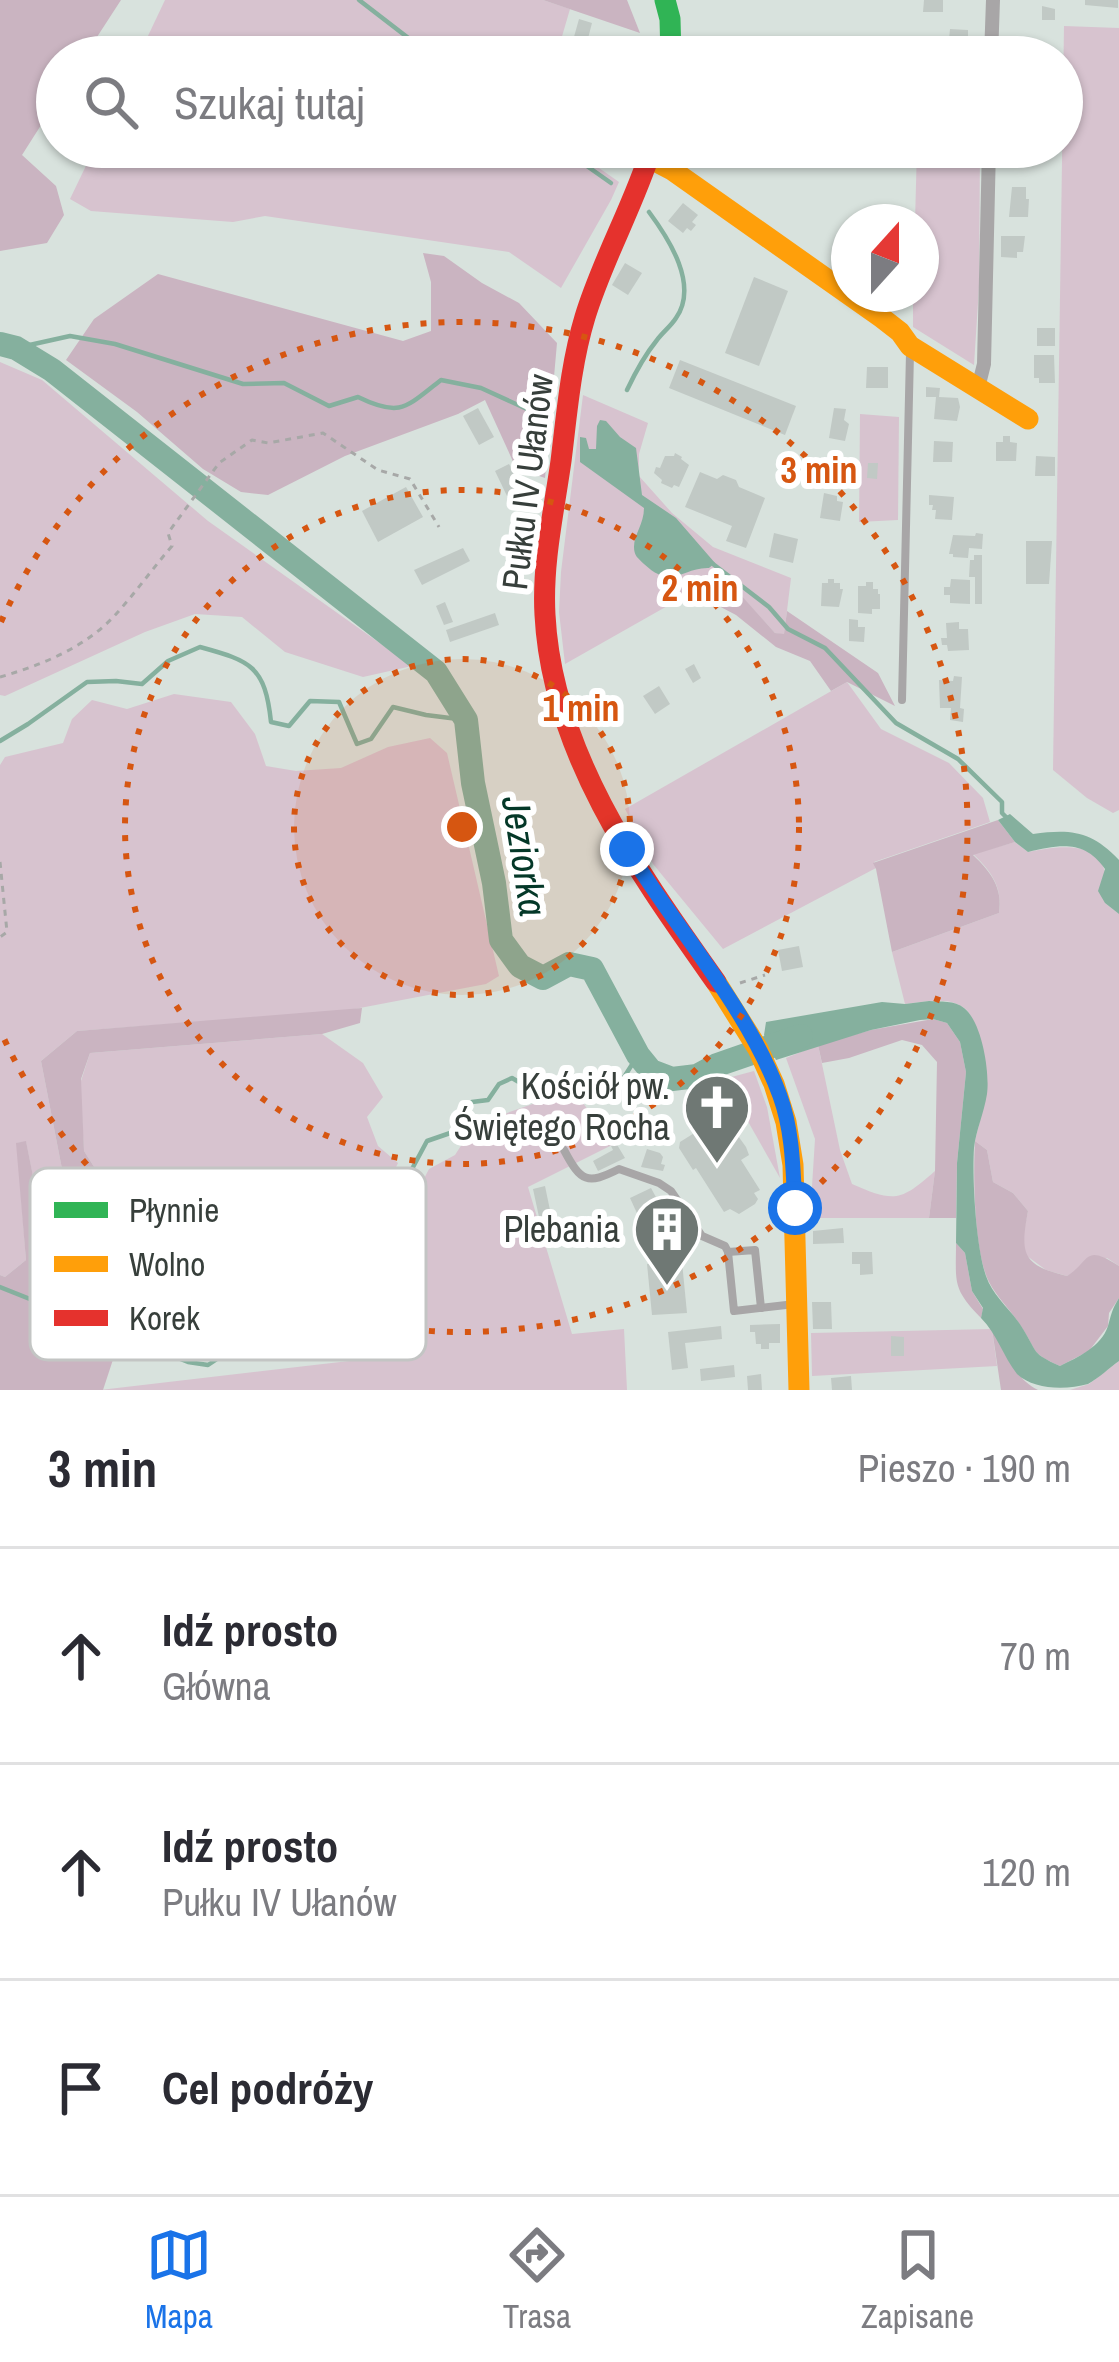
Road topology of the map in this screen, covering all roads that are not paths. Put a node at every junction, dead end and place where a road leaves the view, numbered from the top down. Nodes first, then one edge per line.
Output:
1 (665, 0) edge
2 (992, 0) edge
3 (670, 36) edge
4 (991, 36) edge
5 (644, 168) edge
6 (669, 168) edge
7 (989, 168) edge
8 (910, 346) junction
9 (979, 388) junction
10 (1028, 419) dead end
11 (902, 700) dead end
12 (565, 1150) dead end
13 (728, 1252) junction
14 (797, 1304) junction
15 (761, 1308) junction
16 (799, 1390) edge

1 - 3 street
2 - 4 street
5 - 14 street, Pułku IV Ułanów
6 - 8 street
7 - 9 street
8 - 9 street
8 - 11 lane
9 - 10 street
12 - 13 lane
13 - 15 lane
13 - 15 lane
14 - 15 lane
14 - 16 street, Pułku IV Ułanów

